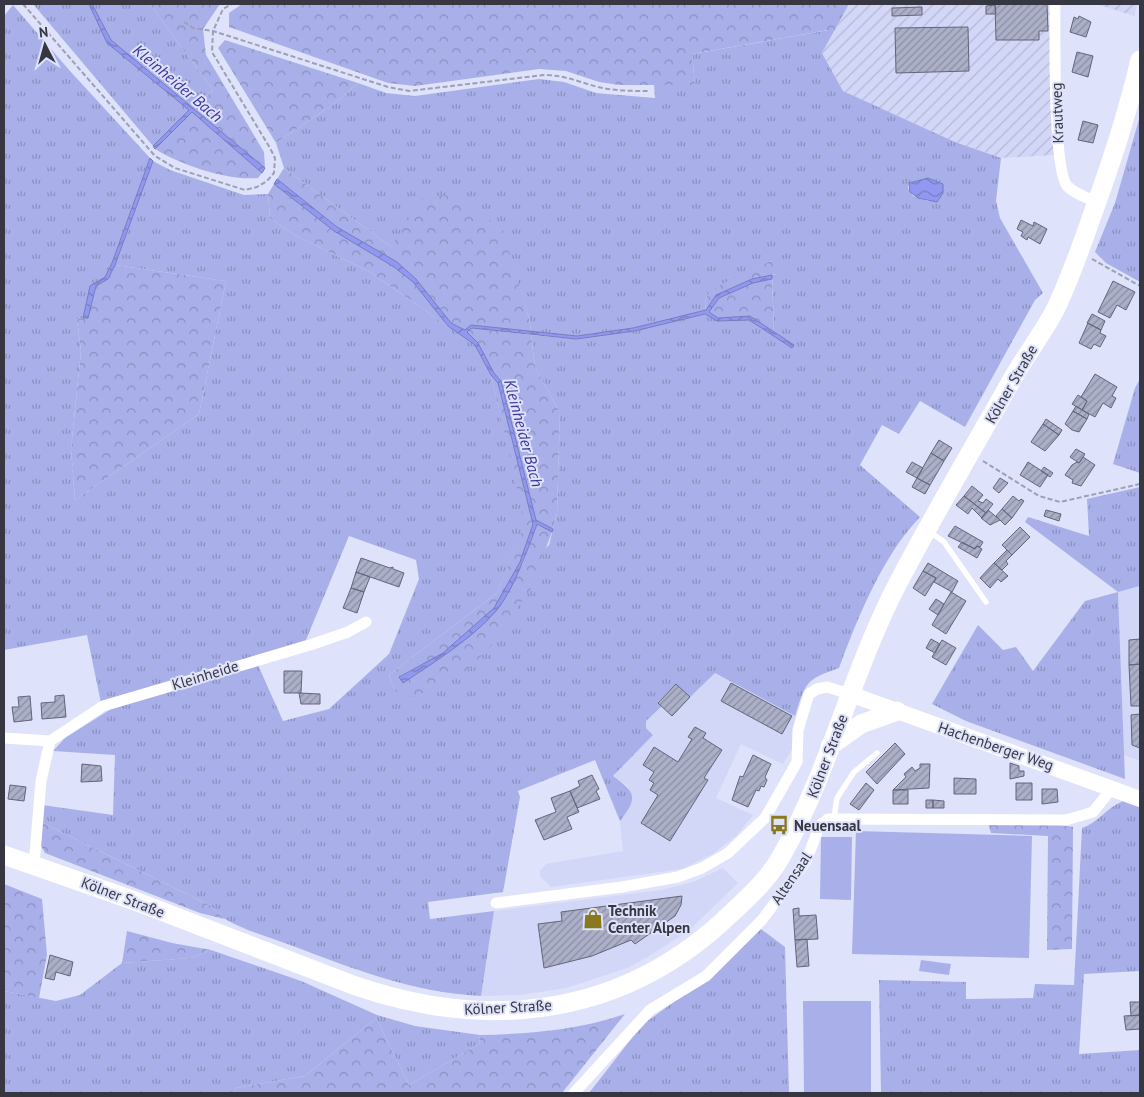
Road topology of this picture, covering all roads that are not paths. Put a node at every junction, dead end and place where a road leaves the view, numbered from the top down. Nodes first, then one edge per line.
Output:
1 (1055, 4) edge
2 (1140, 60) edge
3 (1097, 202) junction
4 (928, 530) junction
5 (986, 602) dead end
6 (366, 622) dead end
7 (850, 694) junction
8 (897, 711) junction
9 (4, 738) edge
10 (50, 741) junction
11 (830, 746) junction
12 (877, 753) dead end
13 (1112, 788) junction
14 (1140, 799) edge
15 (834, 818) junction
16 (4, 855) edge
17 (34, 864) junction
18 (496, 903) dead end
19 (574, 1093) edge

1 - 3 street, Krautweg
2 - 3 main road, Kölner Straße
3 - 4 main road, Kölner Straße
4 - 5 lane
4 - 7 main road, Kölner Straße
6 - 10 street, Kleinheide
7 - 8 street, Hachenberger Weg
7 - 11 main road, Kölner Straße
7 - 18 street, Kölner Straße
8 - 11 main road
8 - 13 street, Hachenberger Weg
9 - 10 street
10 - 17 street
11 - 17 main road, Kölner Straße
12 - 15 lane
13 - 14 street, Hachenberger Weg
13 - 15 street
15 - 19 street, Altensaal
16 - 17 main road, Kölner Straße

